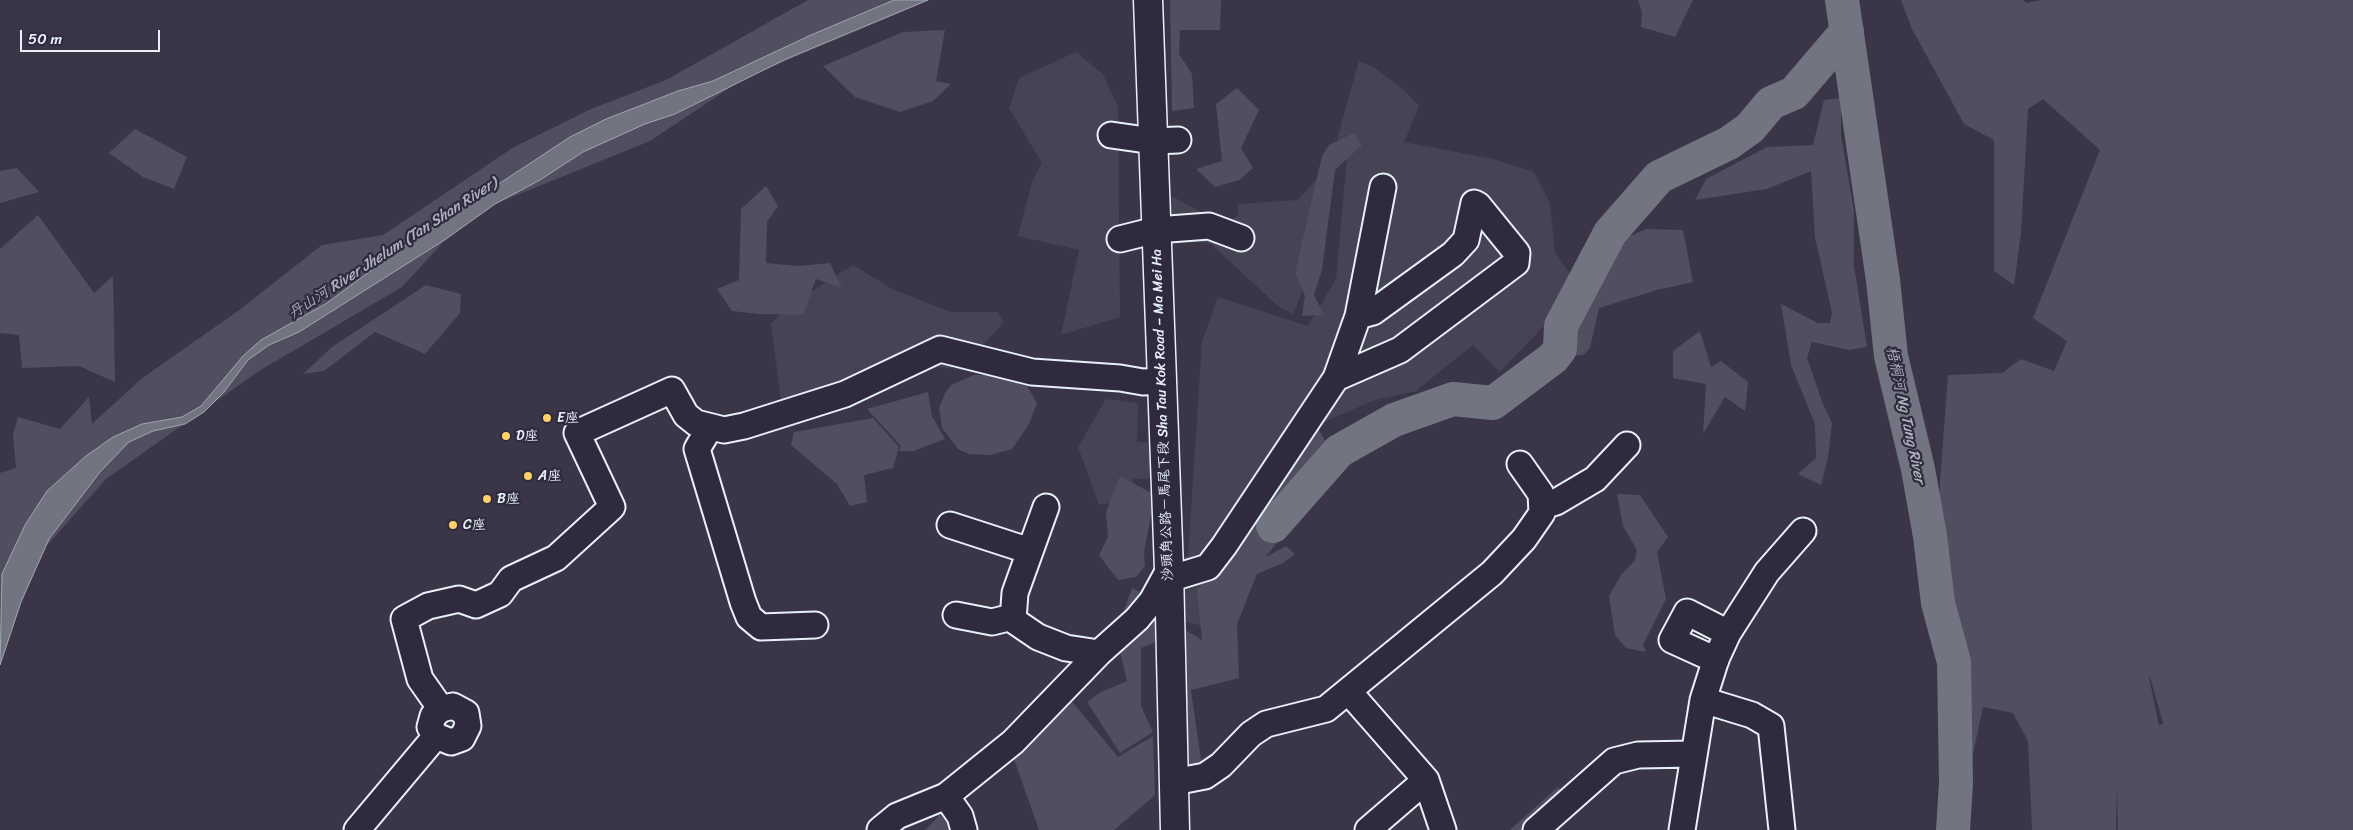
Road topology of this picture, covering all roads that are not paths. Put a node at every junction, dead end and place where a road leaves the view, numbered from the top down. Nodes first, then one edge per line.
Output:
1 (1148, 0) edge
2 (1111, 135) dead end
3 (1165, 140) junction
4 (1383, 187) dead end
5 (1156, 230) junction
6 (1241, 238) dead end
7 (1120, 239) dead end
8 (1358, 316) junction
9 (1336, 378) junction
10 (1162, 380) junction
11 (710, 427) junction
12 (1627, 445) dead end
13 (1520, 464) dead end
14 (1544, 506) junction
15 (1046, 507) dead end
16 (950, 525) dead end
17 (1803, 531) dead end
18 (1030, 551) junction
19 (1170, 575) junction
20 (956, 616) dead end
21 (1012, 617) junction
22 (815, 625) dead end
23 (1728, 633) junction
24 (1099, 653) junction
25 (1716, 660) junction
26 (1349, 692) junction
27 (1703, 700) junction
28 (1693, 754) junction
29 (1426, 780) junction
30 (1174, 782) junction
31 (946, 796) junction
32 (1435, 826) edge
33 (357, 830) edge
34 (880, 830) edge
35 (964, 830) edge
36 (1175, 830) edge
37 (1368, 830) edge
38 (1536, 830) edge
39 (1682, 830) edge
40 (1782, 830) edge

1 - 3 main road, 沙頭角公路－馬尾下段 Sha Tau Kok Road – Ma Mei Ha
2 - 3 street
3 - 5 main road, 沙頭角公路－馬尾下段 Sha Tau Kok Road – Ma Mei Ha
4 - 8 street
5 - 6 street
5 - 7 street
5 - 10 main road, 沙頭角公路－馬尾下段 Sha Tau Kok Road – Ma Mei Ha
8 - 9 street
8 - 9 street
9 - 19 street
10 - 11 street
10 - 19 main road, 沙頭角公路－馬尾下段 Sha Tau Kok Road – Ma Mei Ha
11 - 22 street
11 - 33 street
12 - 14 street
13 - 14 street
14 - 26 street
15 - 18 street
16 - 18 street
17 - 23 street
18 - 21 street
19 - 24 street
19 - 30 main road, 沙頭角公路－馬尾下段 Sha Tau Kok Road – Ma Mei Ha
20 - 21 street
21 - 24 street
23 - 25 street
23 - 25 street
24 - 31 street
25 - 27 street
26 - 29 street
26 - 30 street
27 - 28 street
27 - 40 street
28 - 38 street
28 - 39 street
29 - 32 street
29 - 37 street
30 - 36 main road, 沙頭角公路－馬尾下段 Sha Tau Kok Road – Ma Mei Ha
31 - 34 street
31 - 35 street

